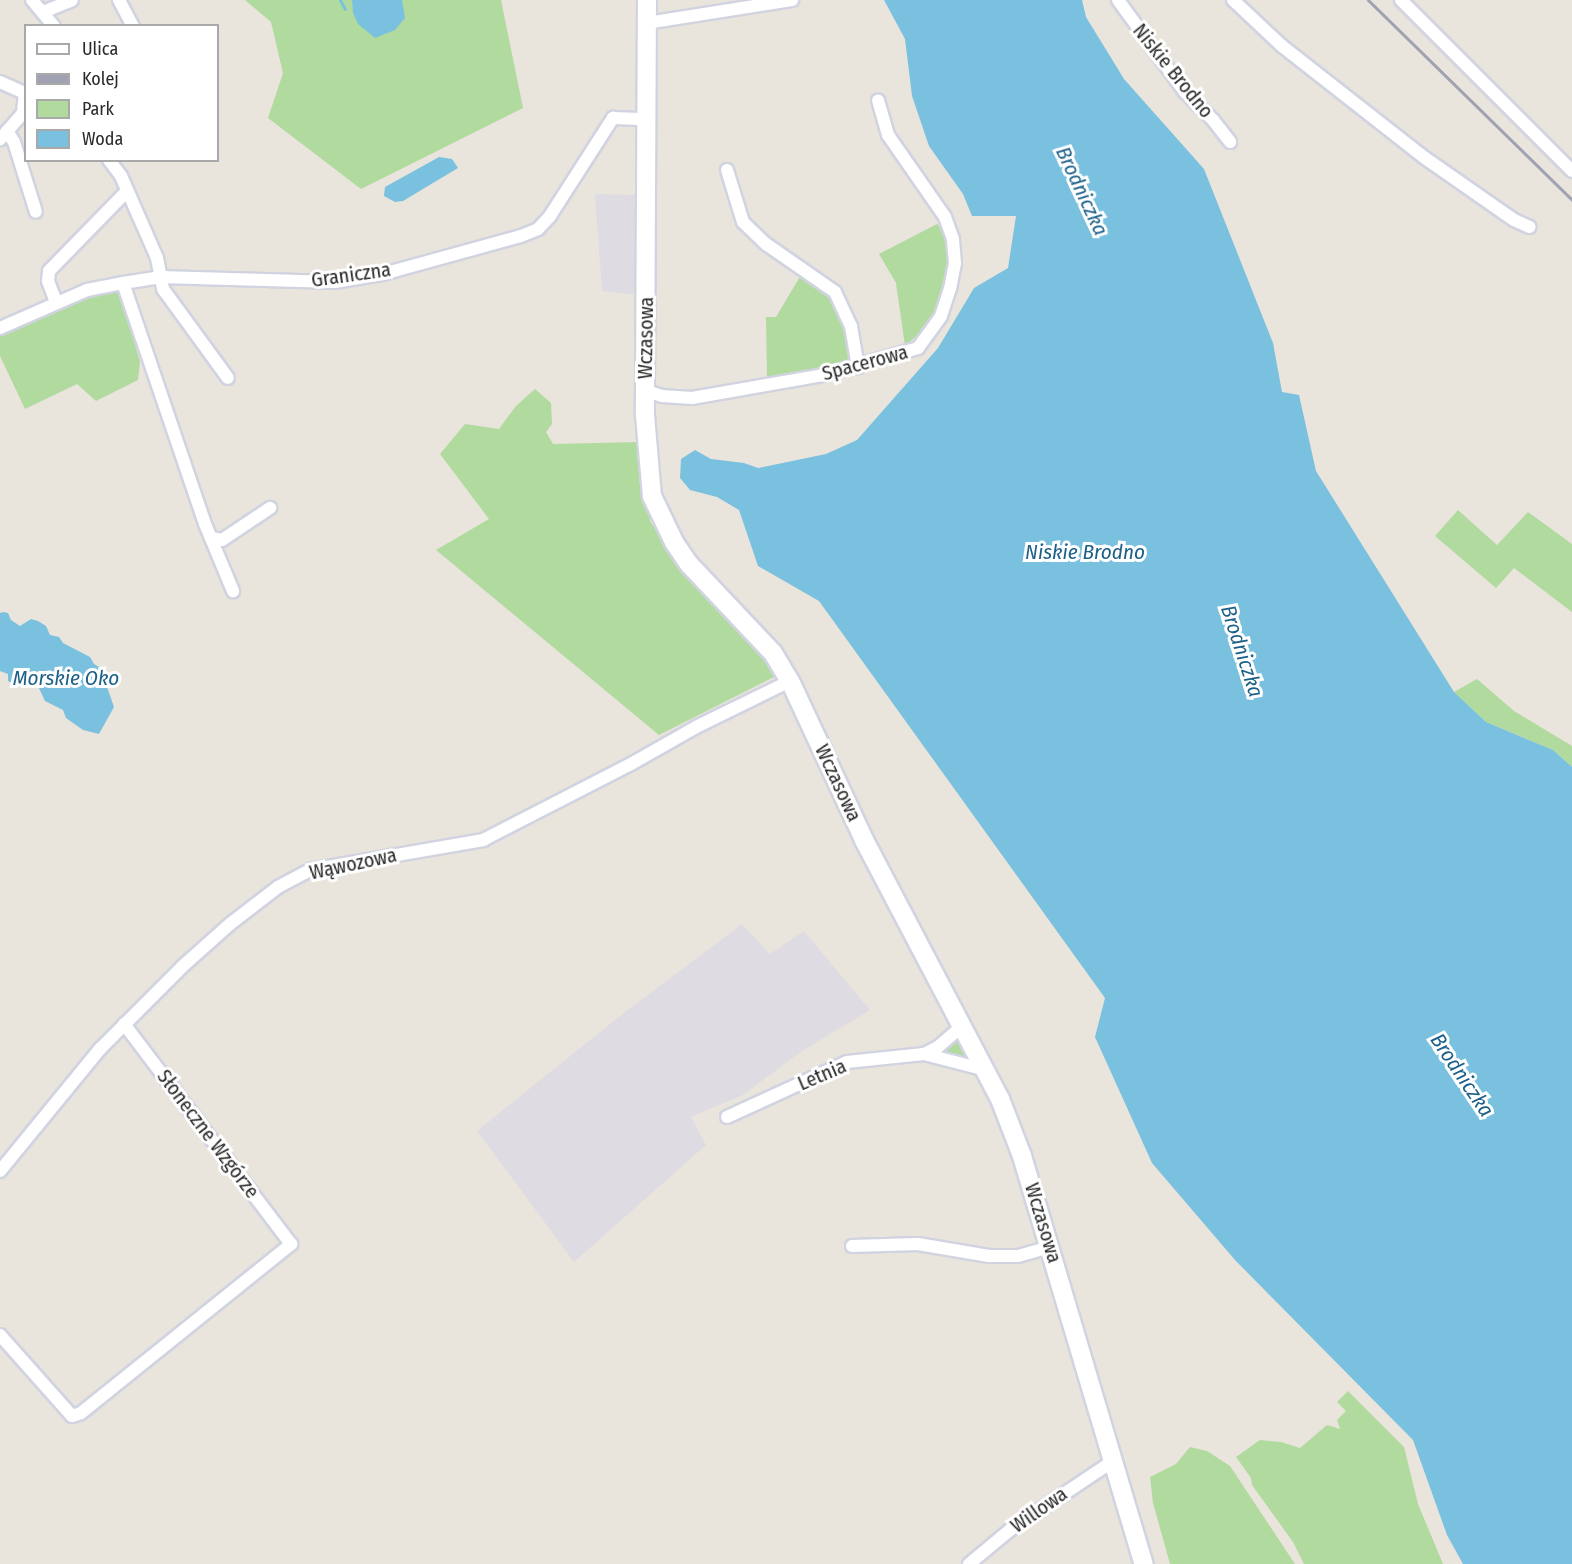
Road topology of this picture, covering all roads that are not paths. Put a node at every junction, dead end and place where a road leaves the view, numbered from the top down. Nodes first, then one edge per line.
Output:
1 (32, 0) edge
2 (72, 0) edge
3 (119, 0) edge
4 (647, 0) edge
5 (792, 0) edge
6 (1118, 0) edge
7 (1233, 0) edge
8 (1401, 0) edge
9 (43, 12) junction
10 (647, 23) junction
11 (52, 24) edge
12 (132, 24) edge
13 (0, 82) edge
14 (24, 92) edge
15 (878, 100) dead end
16 (24, 106) edge
17 (646, 119) junction
18 (4, 135) edge
19 (1230, 142) dead end
20 (111, 162) edge
21 (727, 170) dead end
22 (1572, 171) edge
23 (126, 192) junction
24 (36, 213) dead end
25 (1530, 227) dead end
26 (160, 277) junction
27 (123, 283) junction
28 (56, 302) junction
29 (0, 328) edge
30 (858, 367) junction
31 (228, 378) dead end
32 (646, 391) junction
33 (270, 508) dead end
34 (211, 538) junction
35 (233, 591) dead end
36 (790, 681) junction
37 (124, 1024) junction
38 (962, 1026) junction
39 (924, 1054) junction
40 (986, 1070) junction
41 (727, 1117) dead end
42 (0, 1170) edge
43 (852, 1246) dead end
44 (1050, 1247) junction
45 (0, 1335) edge
46 (1113, 1461) junction
47 (969, 1564) edge
48 (1144, 1564) edge

1 - 9 street
2 - 9 street
3 - 12 street
4 - 10 street, Wczasowa
5 - 10 street
6 - 19 street, Niskie Brodno
7 - 25 street
8 - 22 street
9 - 11 street
10 - 17 street, Wczasowa
13 - 14 street
15 - 30 street, Spacerowa
16 - 18 street
17 - 26 street, Graniczna
17 - 32 street, Wczasowa
18 - 24 street
20 - 23 street
21 - 30 street
23 - 26 street
23 - 28 street
26 - 27 street, Graniczna
26 - 31 street
27 - 28 street, Graniczna
27 - 34 street
28 - 29 street, Graniczna
30 - 32 street, Spacerowa
32 - 36 street, Wczasowa
33 - 34 street
34 - 35 street
36 - 37 street, Wąwozowa
36 - 38 street, Wczasowa
37 - 42 street, Wąwozowa
37 - 45 street, Słoneczne Wzgórze
38 - 39 street, Letnia
38 - 40 street, Wczasowa
39 - 40 street, Letnia
39 - 41 street, Letnia
40 - 44 street, Wczasowa
43 - 44 street
44 - 46 street, Wczasowa
46 - 47 street, Willowa
46 - 48 street, Wczasowa

